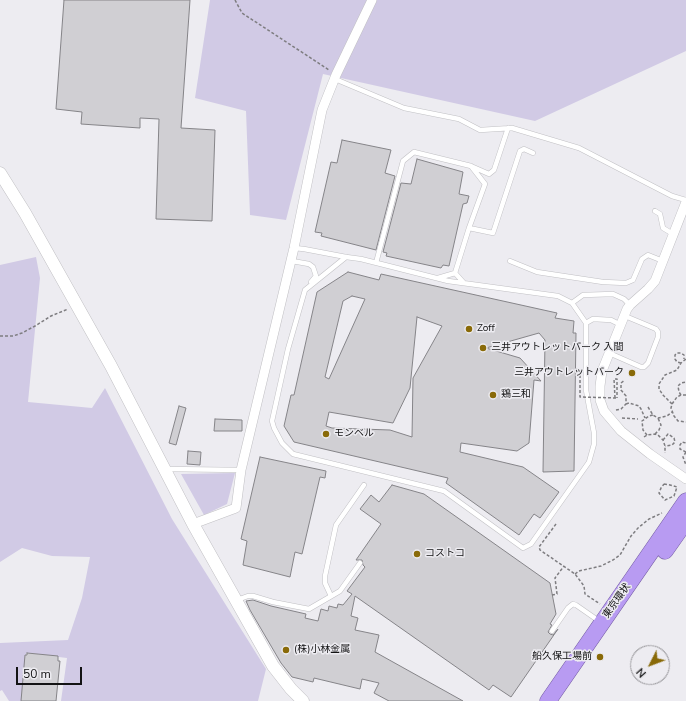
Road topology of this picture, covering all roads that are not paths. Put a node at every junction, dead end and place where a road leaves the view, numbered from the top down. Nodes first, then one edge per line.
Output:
1 (372, 0) edge
2 (336, 77) junction
3 (508, 128) junction
4 (534, 153) dead end
5 (471, 166) junction
6 (0, 172) edge
7 (686, 201) edge
8 (655, 211) dead end
9 (469, 228) junction
10 (673, 234) junction
11 (294, 248) junction
12 (346, 257) junction
13 (292, 261) junction
14 (510, 261) dead end
15 (663, 261) junction
16 (376, 263) junction
17 (455, 273) junction
18 (437, 278) junction
19 (464, 283) junction
20 (305, 290) junction
21 (572, 303) junction
22 (630, 304) junction
23 (623, 320) junction
24 (586, 323) junction
25 (610, 353) junction
26 (166, 469) junction
27 (241, 470) junction
28 (686, 479) edge
29 (364, 485) dead end
30 (686, 501) edge
31 (686, 521) edge
32 (194, 524) junction
33 (360, 563) dead end
34 (332, 596) junction
35 (237, 600) junction
36 (602, 623) junction
37 (552, 630) dead end
38 (303, 701) edge
39 (548, 701) edge
40 (560, 701) edge

1 - 2 street
2 - 3 lane
2 - 11 street
3 - 5 lane
3 - 7 lane
4 - 9 lane
5 - 9 lane
5 - 16 lane
6 - 26 street
7 - 10 street
8 - 10 lane
9 - 17 lane
10 - 15 street
11 - 12 lane
11 - 13 street
12 - 16 lane
12 - 20 lane
13 - 20 lane
13 - 27 street
14 - 15 lane
15 - 22 street
16 - 18 lane
17 - 18 lane
17 - 19 lane
18 - 19 lane
19 - 21 lane
20 - 24 lane
21 - 22 lane
21 - 24 lane
22 - 23 street
23 - 24 lane
23 - 25 street
23 - 25 lane
25 - 28 street
26 - 27 lane
26 - 32 street
27 - 32 street
29 - 34 lane
30 - 36 highway, 東京環状
31 - 40 highway, 東京環状
32 - 35 street
33 - 34 lane
34 - 35 lane
35 - 38 street
36 - 37 lane
36 - 39 highway, 東京環状

